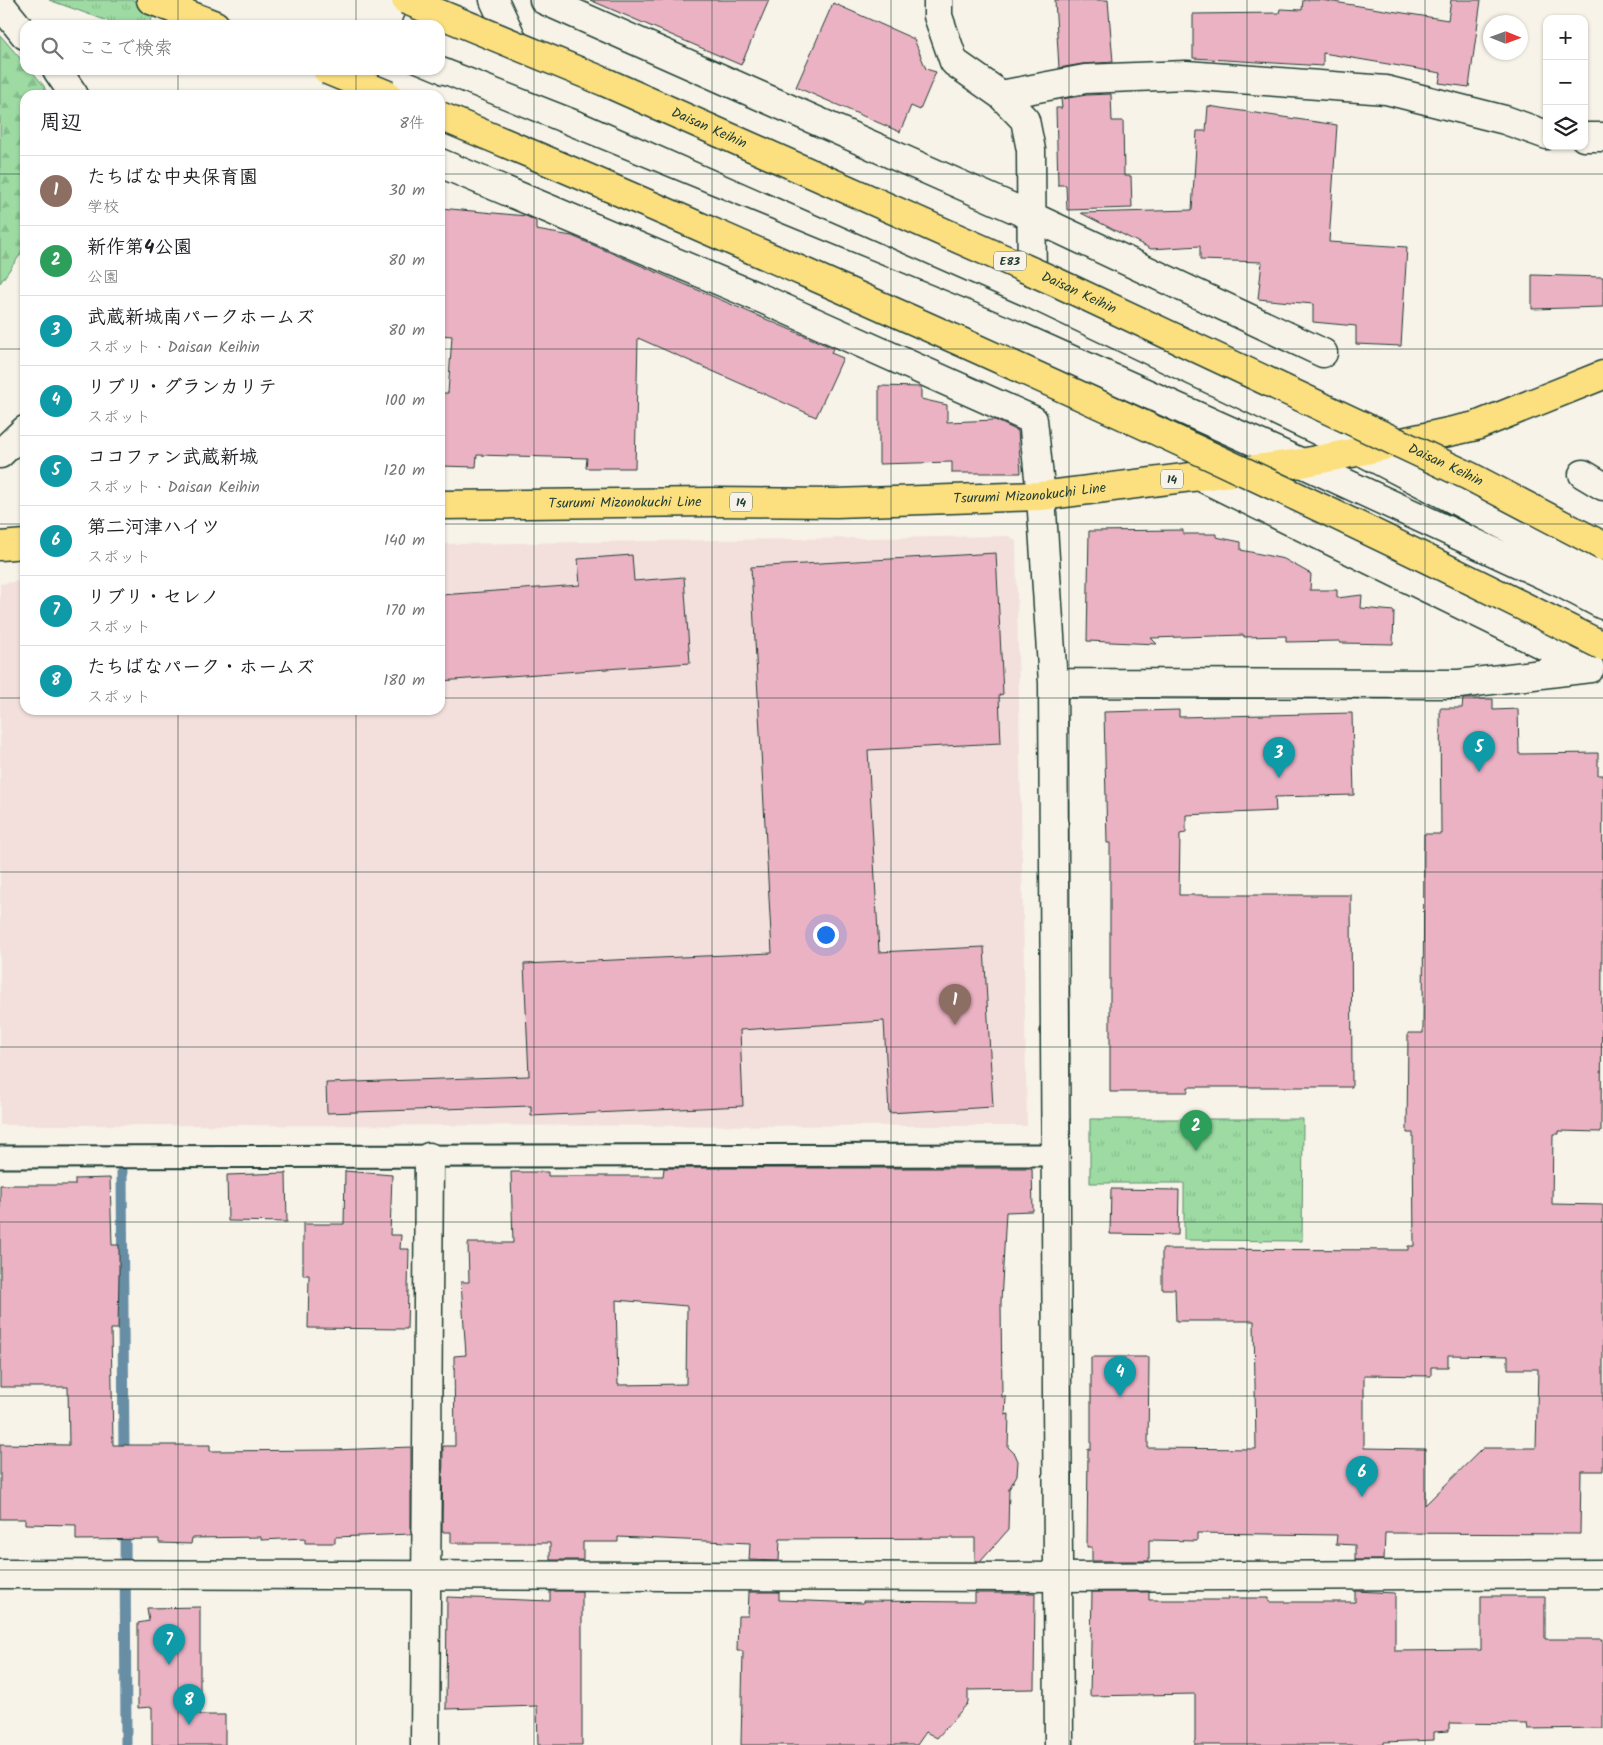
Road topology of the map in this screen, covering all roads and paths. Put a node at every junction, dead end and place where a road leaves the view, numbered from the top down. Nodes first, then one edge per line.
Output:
1 (151, 0) edge
2 (406, 0) edge
3 (428, 0) edge
4 (494, 0) edge
5 (544, 0) edge
6 (938, 0) edge
7 (0, 4) edge
8 (202, 20) edge
9 (418, 20) edge
10 (20, 29) edge
11 (445, 42) edge
12 (60, 75) edge
13 (348, 75) edge
14 (528, 75) junction
15 (386, 84) edge
16 (71, 90) edge
17 (410, 90) edge
18 (1001, 95) junction
19 (445, 101) edge
20 (445, 118) edge
21 (1543, 133) edge
22 (1588, 136) edge
23 (1603, 137) edge
24 (445, 165) edge
25 (1031, 216) junction
26 (1032, 294) junction
27 (1323, 352) dead end
28 (1603, 375) edge
29 (20, 435) edge
30 (1360, 451) junction
31 (0, 454) edge
32 (1302, 463) junction
33 (1199, 476) junction
34 (1042, 496) junction
35 (445, 505) edge
36 (20, 544) edge
37 (0, 546) edge
38 (1603, 546) edge
39 (1603, 577) edge
40 (1603, 605) edge
41 (1598, 663) edge
42 (1053, 683) junction
43 (1057, 1155) junction
44 (0, 1157) edge
45 (429, 1157) junction
46 (0, 1574) edge
47 (425, 1574) junction
48 (1603, 1574) edge
49 (1058, 1577) junction
50 (425, 1745) edge
51 (1059, 1745) edge

1 - 8 main road
2 - 38 main road, Daisan Keihin / E83, bridge
3 - 9 street
4 - 14 street
5 - 25 street
6 - 18 street
7 - 10 street
11 - 14 street
12 - 16 street
13 - 15 main road, bridge
14 - 26 street
15 - 17 street
18 - 21 street
18 - 25 street
19 - 32 street
20 - 41 main road, bridge
22 - 23 street
24 - 34 street
25 - 26 street
25 - 27 street
26 - 30 street
28 - 30 main road, Tsurumi Mizonokuchi Line / 14
29 - 31 street
30 - 32 main road, Tsurumi Mizonokuchi Line / 14
30 - 39 street
32 - 33 main road, Tsurumi Mizonokuchi Line / 14
32 - 40 street
33 - 34 main road, Tsurumi Mizonokuchi Line / 14
33 - 41 street
34 - 35 main road, Tsurumi Mizonokuchi Line / 14
34 - 42 street
36 - 37 main road
41 - 42 street
42 - 43 street
43 - 45 lane
43 - 49 street
44 - 45 lane
45 - 47 street
46 - 47 street
47 - 49 street
47 - 50 street
48 - 49 street
49 - 51 street

